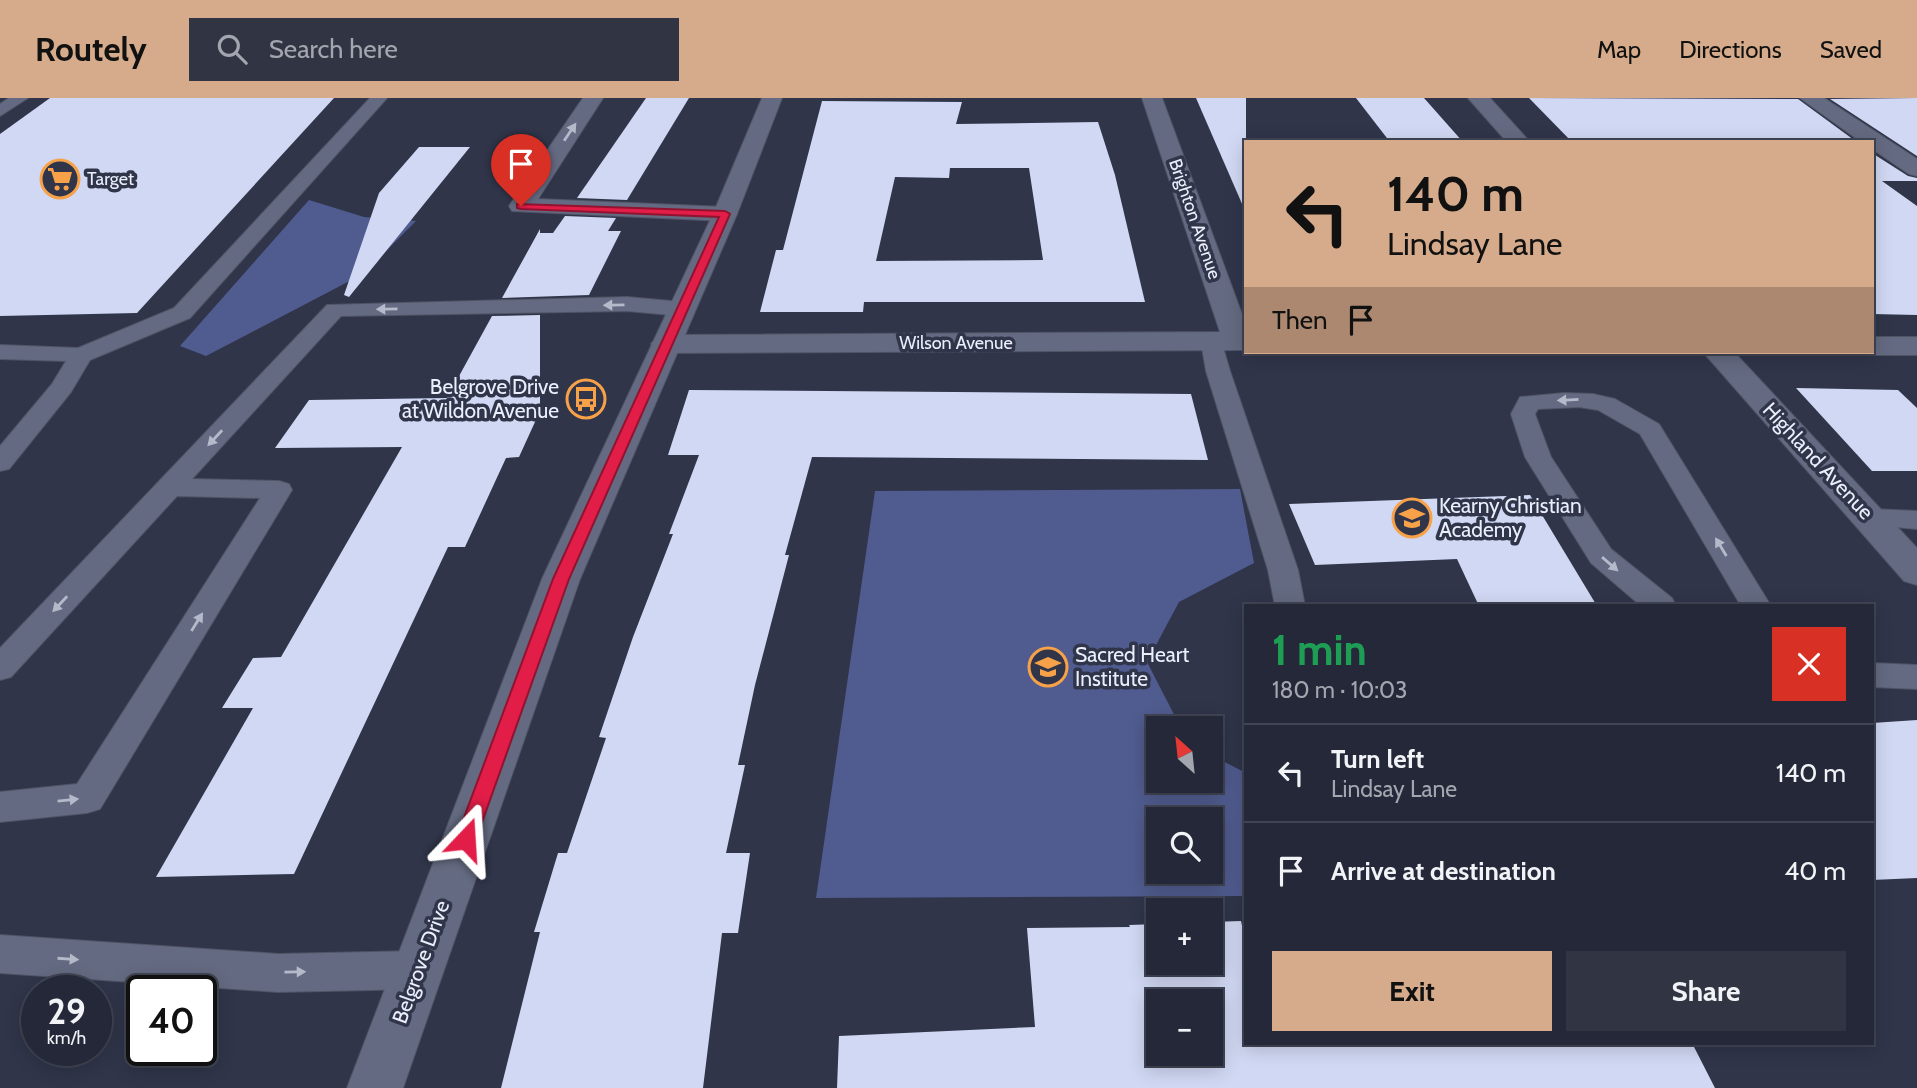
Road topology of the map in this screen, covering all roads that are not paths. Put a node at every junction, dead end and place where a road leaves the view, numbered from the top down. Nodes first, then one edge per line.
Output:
1 (20, 98) edge
2 (379, 98) edge
3 (593, 98) edge
4 (772, 98) edge
5 (1152, 98) edge
6 (1478, 98) edge
7 (1810, 98) edge
8 (0, 111) edge
9 (1517, 140) edge
10 (1873, 140) edge
11 (1874, 140) edge
12 (1917, 169) edge
13 (725, 214) junction
14 (682, 309) junction
15 (1232, 341) edge
16 (666, 344) junction
17 (1874, 346) edge
18 (1917, 346) edge
19 (0, 352) edge
20 (1720, 354) edge
21 (81, 355) junction
22 (5, 450) edge
23 (169, 487) junction
24 (1871, 518) junction
25 (1917, 520) edge
26 (1917, 572) edge
27 (1290, 604) edge
28 (1659, 604) edge
29 (1755, 604) edge
30 (0, 668) edge
31 (1874, 675) edge
32 (1917, 677) edge
33 (0, 807) edge
34 (0, 954) edge
35 (418, 970) junction
36 (375, 1088) edge

1 - 8 lane
2 - 21 lane
13 -> 3 street
4 - 13 street, Belgrove Drive
5 - 15 street, Brighton Avenue
6 - 9 street
7 - 10 street
11 - 12 street
13 - 14 street, Belgrove Drive
14 - 16 street, Belgrove Drive
14 -> 23 lane
15 - 16 street, Wilson Avenue
15 - 27 lane
16 - 35 street, Belgrove Drive
17 - 18 street
19 - 21 lane
20 - 24 street, Highland Avenue
21 - 22 lane
23 -> 30 lane
33 -> 23 lane
24 - 25 lane
24 - 26 street, Highland Avenue
29 -> 28 lane
31 - 32 lane
34 -> 35 lane
35 - 36 street, Belgrove Drive

